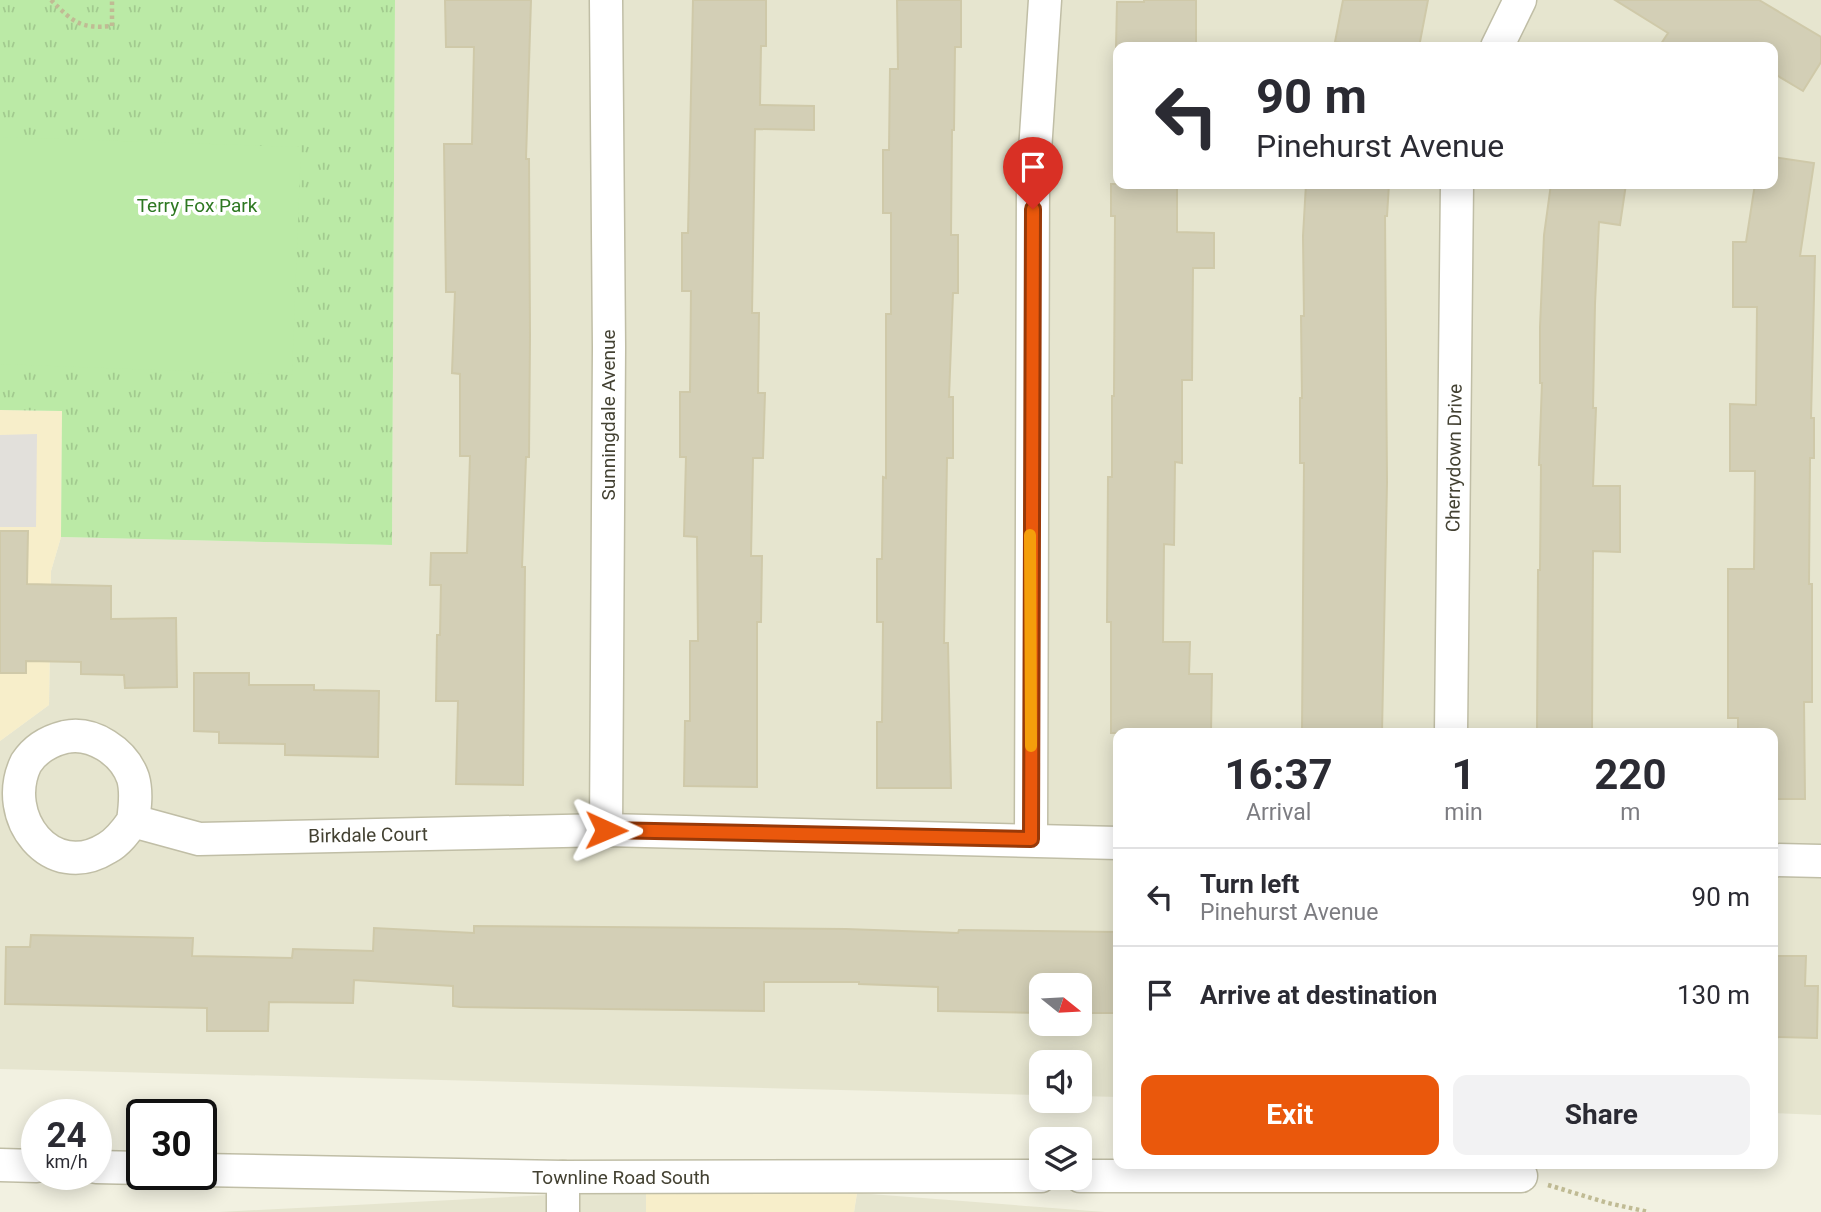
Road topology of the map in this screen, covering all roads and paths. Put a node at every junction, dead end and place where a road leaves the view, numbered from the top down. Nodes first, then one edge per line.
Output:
1 (51, 0) edge
2 (113, 0) edge
3 (606, 0) edge
4 (1045, 0) edge
5 (1520, 0) edge
6 (1499, 42) edge
7 (1457, 189) edge
8 (1451, 728) edge
9 (133, 821) junction
10 (606, 830) junction
11 (11, 832) edge
12 (1031, 839) junction
13 (1113, 843) edge
14 (1778, 860) edge
15 (1821, 861) edge
16 (0, 1166) edge
17 (21, 1166) edge
18 (217, 1170) edge
19 (1455, 1170) edge
20 (1029, 1176) edge
21 (1092, 1176) edge
22 (1521, 1176) joint
23 (563, 1177) junction
24 (563, 1212) edge
25 (1649, 1212) edge

1 - 2 path
3 - 10 street, Sunningdale Avenue
4 - 12 street
5 - 6 street
7 - 8 street, Cherrydown Drive
9 - 10 street, Birkdale Court
9 - 11 street
9 - 11 street
10 - 12 street, Birkdale Court
12 - 13 street, Birkdale Court
14 - 15 street
16 - 17 street
18 - 23 street, Townline Road South
19 - 21 street
19 - 22 street
20 - 23 street, Townline Road South
22 - 25 path
23 - 24 street

